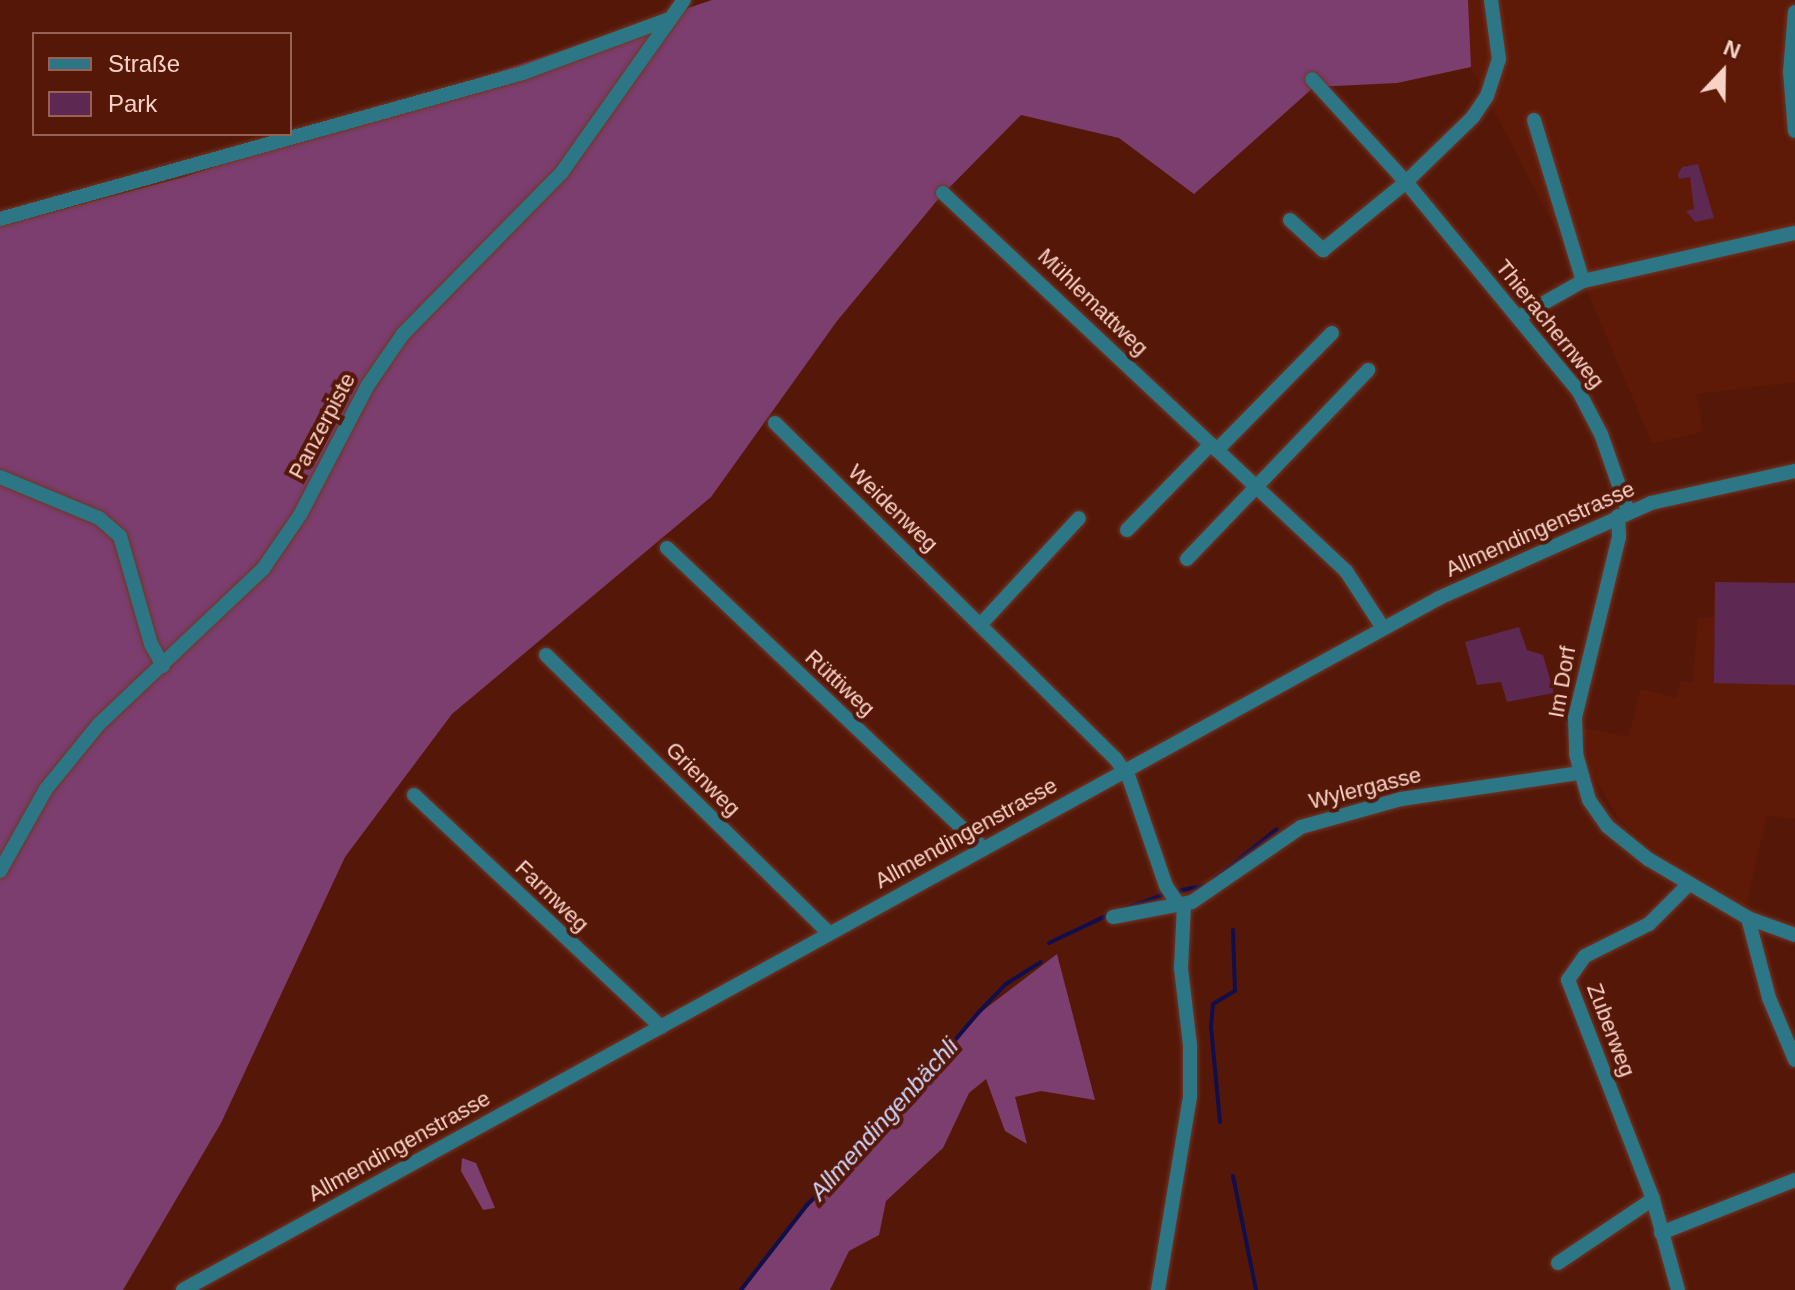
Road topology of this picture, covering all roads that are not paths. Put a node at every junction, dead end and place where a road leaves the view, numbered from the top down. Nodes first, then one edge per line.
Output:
1 (684, 0) edge
2 (1491, 0) edge
3 (1795, 12) edge
4 (669, 19) junction
5 (1312, 79) dead end
6 (1534, 120) dead end
7 (1795, 131) edge
8 (1406, 182) junction
9 (943, 193) dead end
10 (0, 219) edge
11 (1290, 220) dead end
12 (1795, 233) edge
13 (1583, 281) junction
14 (1519, 317) junction
15 (1332, 333) dead end
16 (1368, 370) dead end
17 (775, 423) dead end
18 (1214, 447) junction
19 (1795, 471) edge
20 (0, 477) edge
21 (1254, 486) junction
22 (1623, 514) junction
23 (1079, 518) dead end
24 (1127, 530) dead end
25 (667, 548) dead end
26 (1187, 559) dead end
27 (981, 624) junction
28 (1383, 628) junction
29 (546, 655) dead end
30 (163, 666) junction
31 (1124, 769) junction
32 (1580, 773) junction
33 (414, 795) dead end
34 (984, 849) junction
35 (0, 871) edge
36 (1688, 885) junction
37 (1181, 904) junction
38 (1113, 917) dead end
39 (1748, 918) junction
40 (829, 933) junction
41 (1795, 935) edge
42 (661, 1027) junction
43 (1795, 1060) edge
44 (1795, 1180) edge
45 (1653, 1199) junction
46 (1661, 1233) junction
47 (1558, 1263) dead end
48 (183, 1290) edge
49 (1158, 1290) edge
50 (1678, 1290) edge

1 - 4 street, Panzerpiste
2 - 8 street
3 - 7 street
4 - 10 street
4 - 30 street, Panzerpiste
5 - 8 street, Thierachernweg
6 - 13 street
8 - 11 street
8 - 14 street, Thierachernweg
9 - 18 street, Mühlemattweg
12 - 13 street
13 - 14 street
14 - 22 street, Thierachernweg
15 - 18 street
16 - 21 street
17 - 27 street, Weidenweg
18 - 21 street, Mühlemattweg
18 - 24 street
19 - 22 street, Allmendingenstrasse
20 - 30 street
21 - 26 street
21 - 28 street, Mühlemattweg
22 - 28 street, Allmendingenstrasse
22 - 32 street, Im Dorf
23 - 27 street
25 - 34 street, Rüttiweg
27 - 31 street, Weidenweg
28 - 31 street, Allmendingenstrasse
29 - 40 street, Grienweg
30 - 35 street, Panzerpiste
31 - 34 street, Allmendingenstrasse
31 - 37 street
32 - 36 street, Im Dorf
32 - 37 street, Wylergasse
33 - 42 street, Farmweg
34 - 40 street, Allmendingenstrasse
36 - 39 street, Im Dorf
36 - 45 street, Zuberweg
37 - 38 street
37 - 49 street
39 - 41 street, Im Dorf
39 - 43 street
40 - 42 street, Allmendingenstrasse
42 - 48 street, Allmendingenstrasse
44 - 46 street
45 - 46 street, Zuberweg
45 - 47 street
46 - 50 street, Zuberweg

